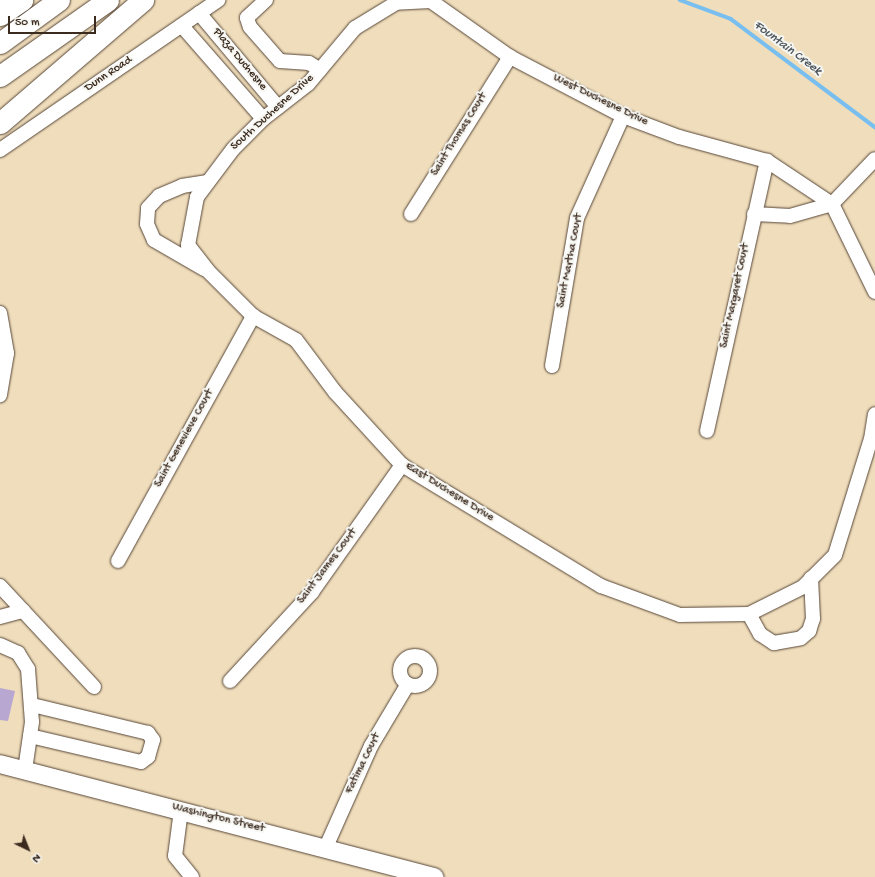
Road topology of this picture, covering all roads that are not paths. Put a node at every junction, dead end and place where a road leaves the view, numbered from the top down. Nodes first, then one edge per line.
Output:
1 (22, 0) edge
2 (60, 0) edge
3 (108, 0) edge
4 (143, 0) edge
5 (218, 0) edge
6 (261, 1) edge
7 (396, 3) joint
8 (199, 13) junction
9 (0, 15) edge
10 (182, 26) junction
11 (0, 43) edge
12 (510, 57) junction
13 (320, 70) junction
14 (0, 76) edge
15 (278, 107) junction
16 (623, 116) junction
17 (263, 119) junction
18 (0, 123) edge
19 (0, 150) edge
20 (875, 159) edge
21 (767, 161) junction
22 (208, 182) junction
23 (832, 204) junction
24 (411, 214) dead end
25 (754, 214) junction
26 (208, 271) junction
27 (875, 292) edge
28 (0, 313) edge
29 (253, 316) junction
30 (552, 366) dead end
31 (0, 395) edge
32 (875, 414) edge
33 (707, 431) dead end
34 (402, 465) junction
35 (118, 561) dead end
36 (811, 578) junction
37 (0, 586) edge
38 (23, 611) junction
39 (749, 614) junction
40 (0, 617) edge
41 (0, 645) edge
42 (230, 681) dead end
43 (408, 684) dead end
44 (94, 687) dead end
45 (32, 705) junction
46 (30, 736) junction
47 (0, 764) edge
48 (25, 770) junction
49 (180, 810) junction
50 (326, 847) junction
51 (192, 877) edge
52 (435, 877) edge

1 - 9 highway
2 - 11 highway
3 - 14 highway
4 - 18 highway
5 - 8 street, Dunn Road
6 - 13 street
7 - 12 street, West Duchesne Drive
7 - 13 street, South Duchesne Drive
8 - 10 street, Dunn Road
8 - 15 street, Plaza Duchesne
10 - 17 street
10 - 19 street, Dunn Road
12 - 16 street, West Duchesne Drive
12 - 24 street, Saint Thomas Court
13 - 15 street, South Duchesne Drive
15 - 17 street, South Duchesne Drive
16 - 21 street, West Duchesne Drive
16 - 30 street, Saint Martha Court
17 - 22 street, South Duchesne Drive
20 - 23 street
21 - 23 street, West Duchesne Drive
21 - 25 street, Saint Margaret Court
22 - 26 street, South Duchesne Drive
22 - 26 street
23 - 25 street
23 - 27 street
25 - 33 street, Saint Margaret Court
26 - 29 street, East Duchesne Drive
28 - 31 street
29 - 34 street, East Duchesne Drive
29 - 35 street, Saint Genevieve Court
32 - 36 street
34 - 39 street, East Duchesne Drive
34 - 42 street, Saint James Court
36 - 39 street
36 - 39 street
37 - 38 street
38 - 40 street
38 - 44 street
41 - 45 street
43 - 50 street, Fatima Court
45 - 46 street
45 - 46 street
46 - 48 street
47 - 48 main road, Washington Street
48 - 49 main road, Washington Street
49 - 50 main road, Washington Street
49 - 51 street
50 - 52 main road, Washington Street

